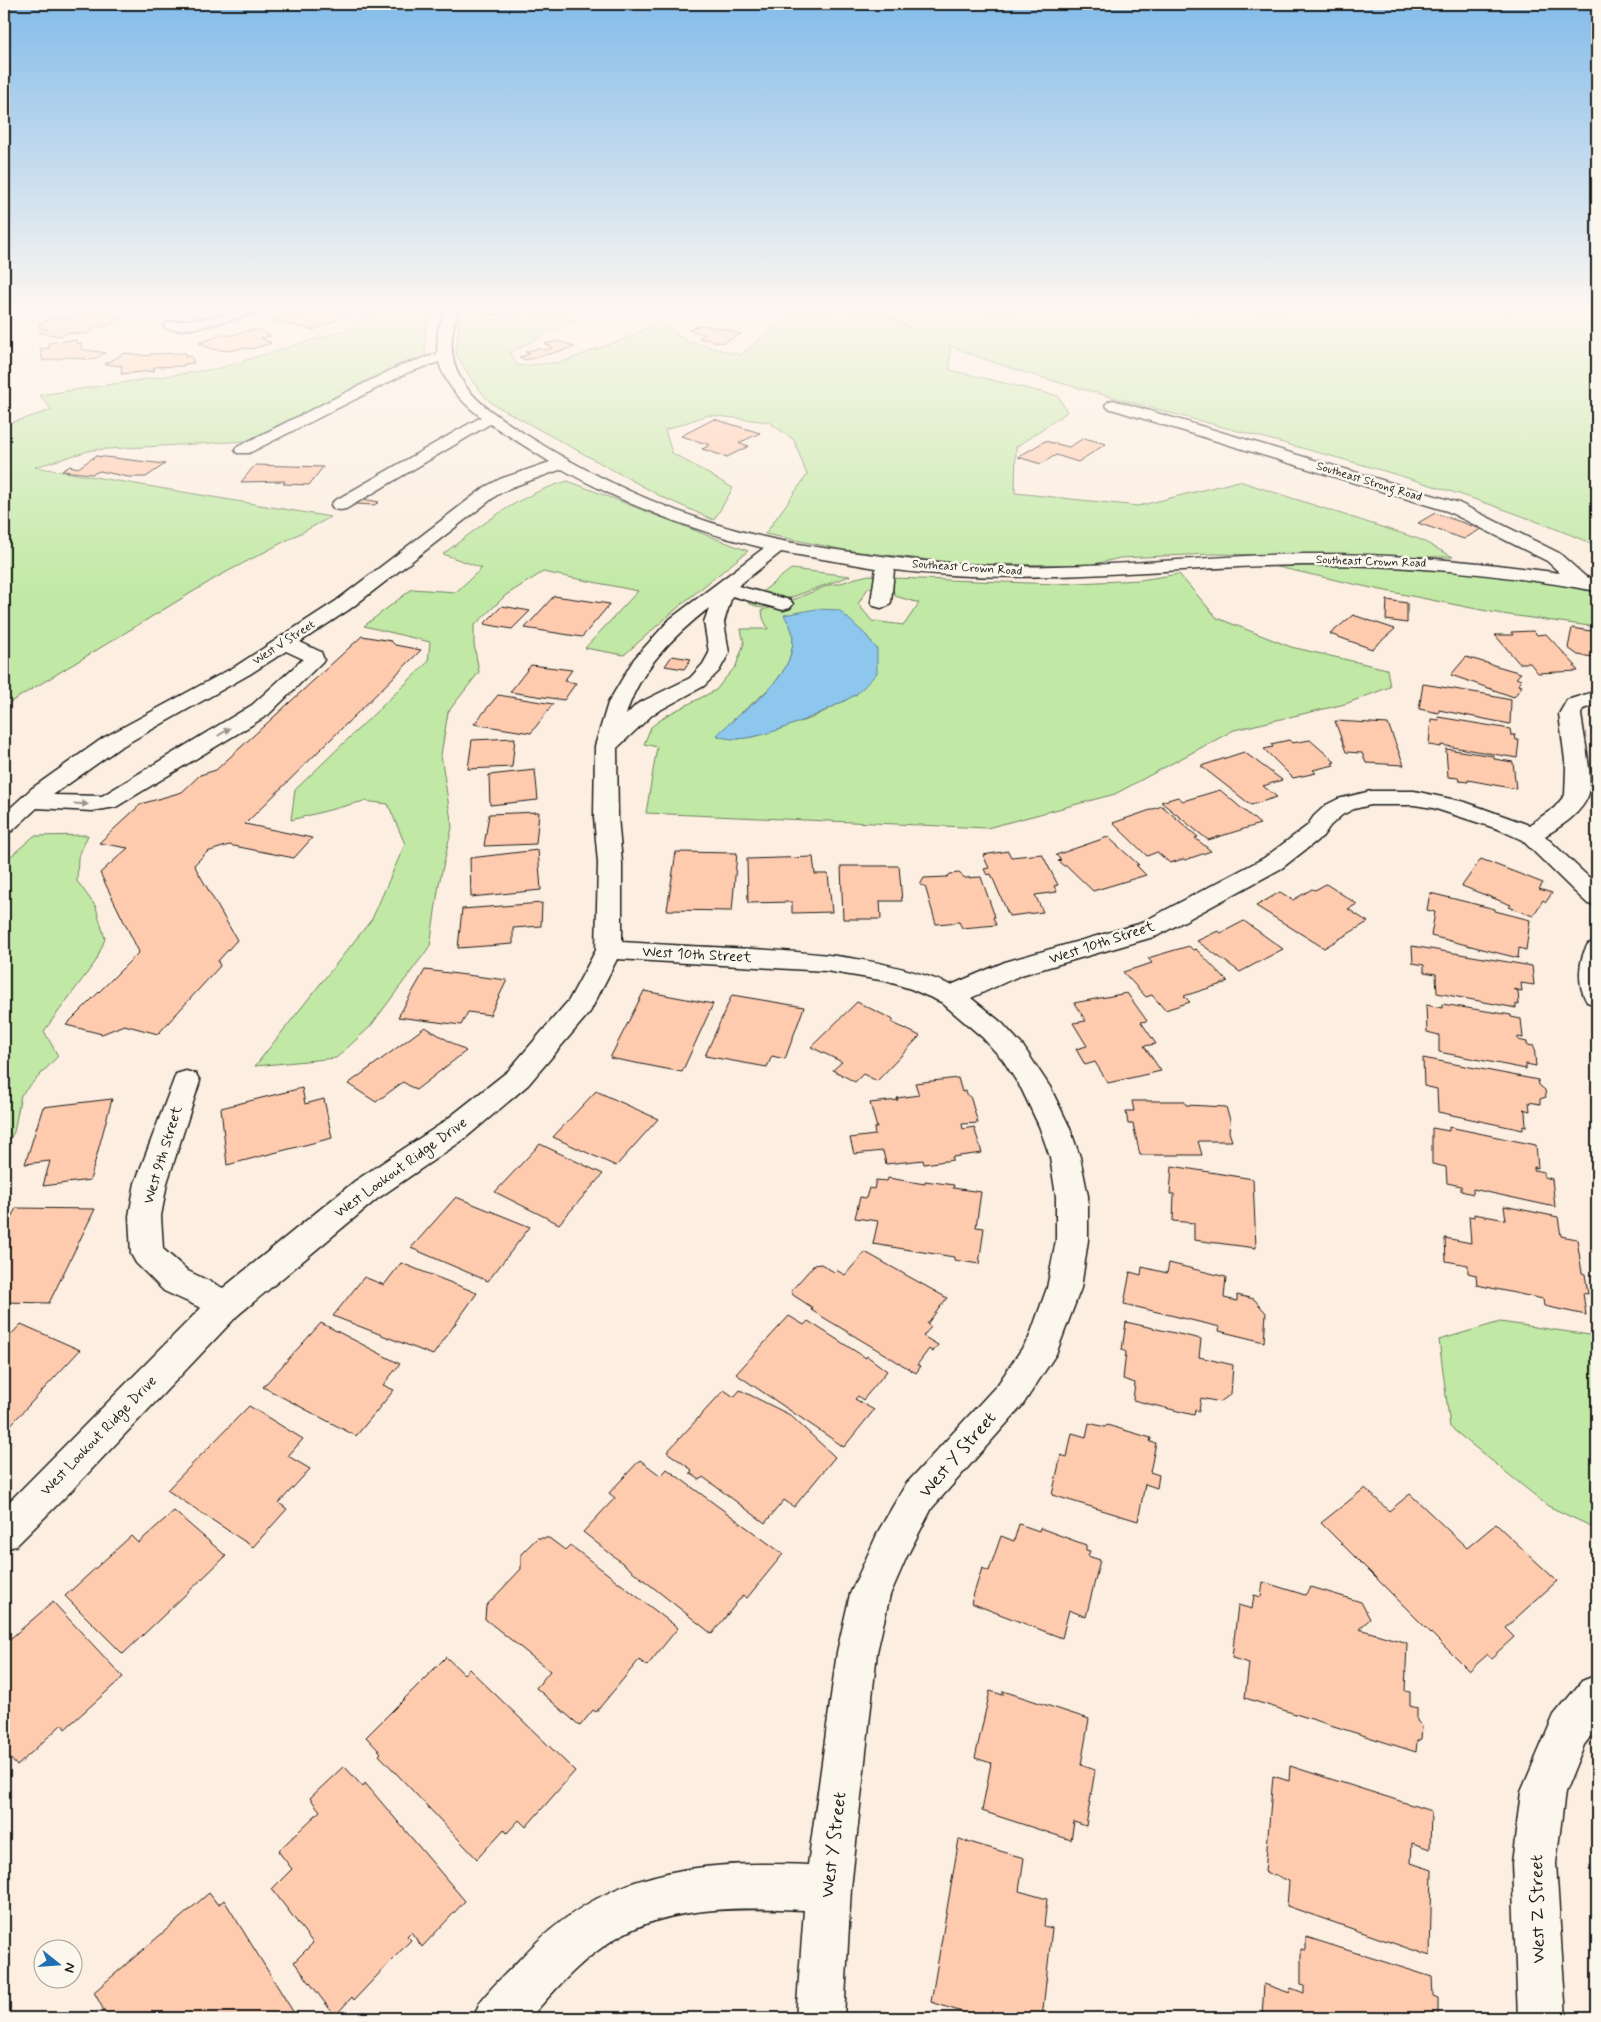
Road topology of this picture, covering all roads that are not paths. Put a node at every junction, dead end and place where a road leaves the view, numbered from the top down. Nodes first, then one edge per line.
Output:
1 (333, 405) edge
2 (476, 405) edge
3 (1114, 405) edge
4 (490, 418) junction
5 (243, 450) dead end
6 (564, 463) junction
7 (340, 505) dead end
8 (779, 545) junction
9 (886, 562) junction
10 (1589, 584) edge
11 (725, 588) junction
12 (880, 602) dead end
13 (783, 604) dead end
14 (286, 643) junction
15 (1595, 697) edge
16 (606, 746) junction
17 (32, 800) junction
18 (4, 826) edge
19 (1530, 835) junction
20 (1597, 898) edge
21 (609, 950) junction
22 (1597, 950) edge
23 (951, 996) junction
24 (1597, 996) edge
25 (186, 1082) dead end
26 (226, 1305) junction
27 (4, 1532) edge
28 (1597, 1696) edge
29 (828, 1888) junction
30 (498, 2018) edge
31 (820, 2018) edge
32 (1542, 2018) edge

1 - 5 street
2 - 4 street, Southeast Crown Road
3 - 10 street, Southeast Strong Road
4 - 6 street, Southeast Crown Road
4 - 7 street
6 - 8 street, Southeast Crown Road
6 - 14 street, West V Street
8 - 9 street, Southeast Crown Road
8 - 11 street, West Lookout Ridge Drive
9 - 10 street, Southeast Crown Road
9 - 12 street
11 - 13 street
11 - 16 street, West Lookout Ridge Drive
11 - 16 street
14 - 17 street, West V Street
17 -> 14 street
15 - 19 street
16 - 21 street, West Lookout Ridge Drive
17 - 18 street, West V Street
19 - 20 street, West 10th Street
19 - 23 street, West 10th Street
21 - 23 street, West 10th Street
21 - 26 street, West Lookout Ridge Drive
22 - 24 street
23 - 29 street, West Y Street
25 - 26 street, West 9th Street
26 - 27 street, West Lookout Ridge Drive
28 - 32 street, West Z Street
29 - 30 street
29 - 31 street, West Y Street

